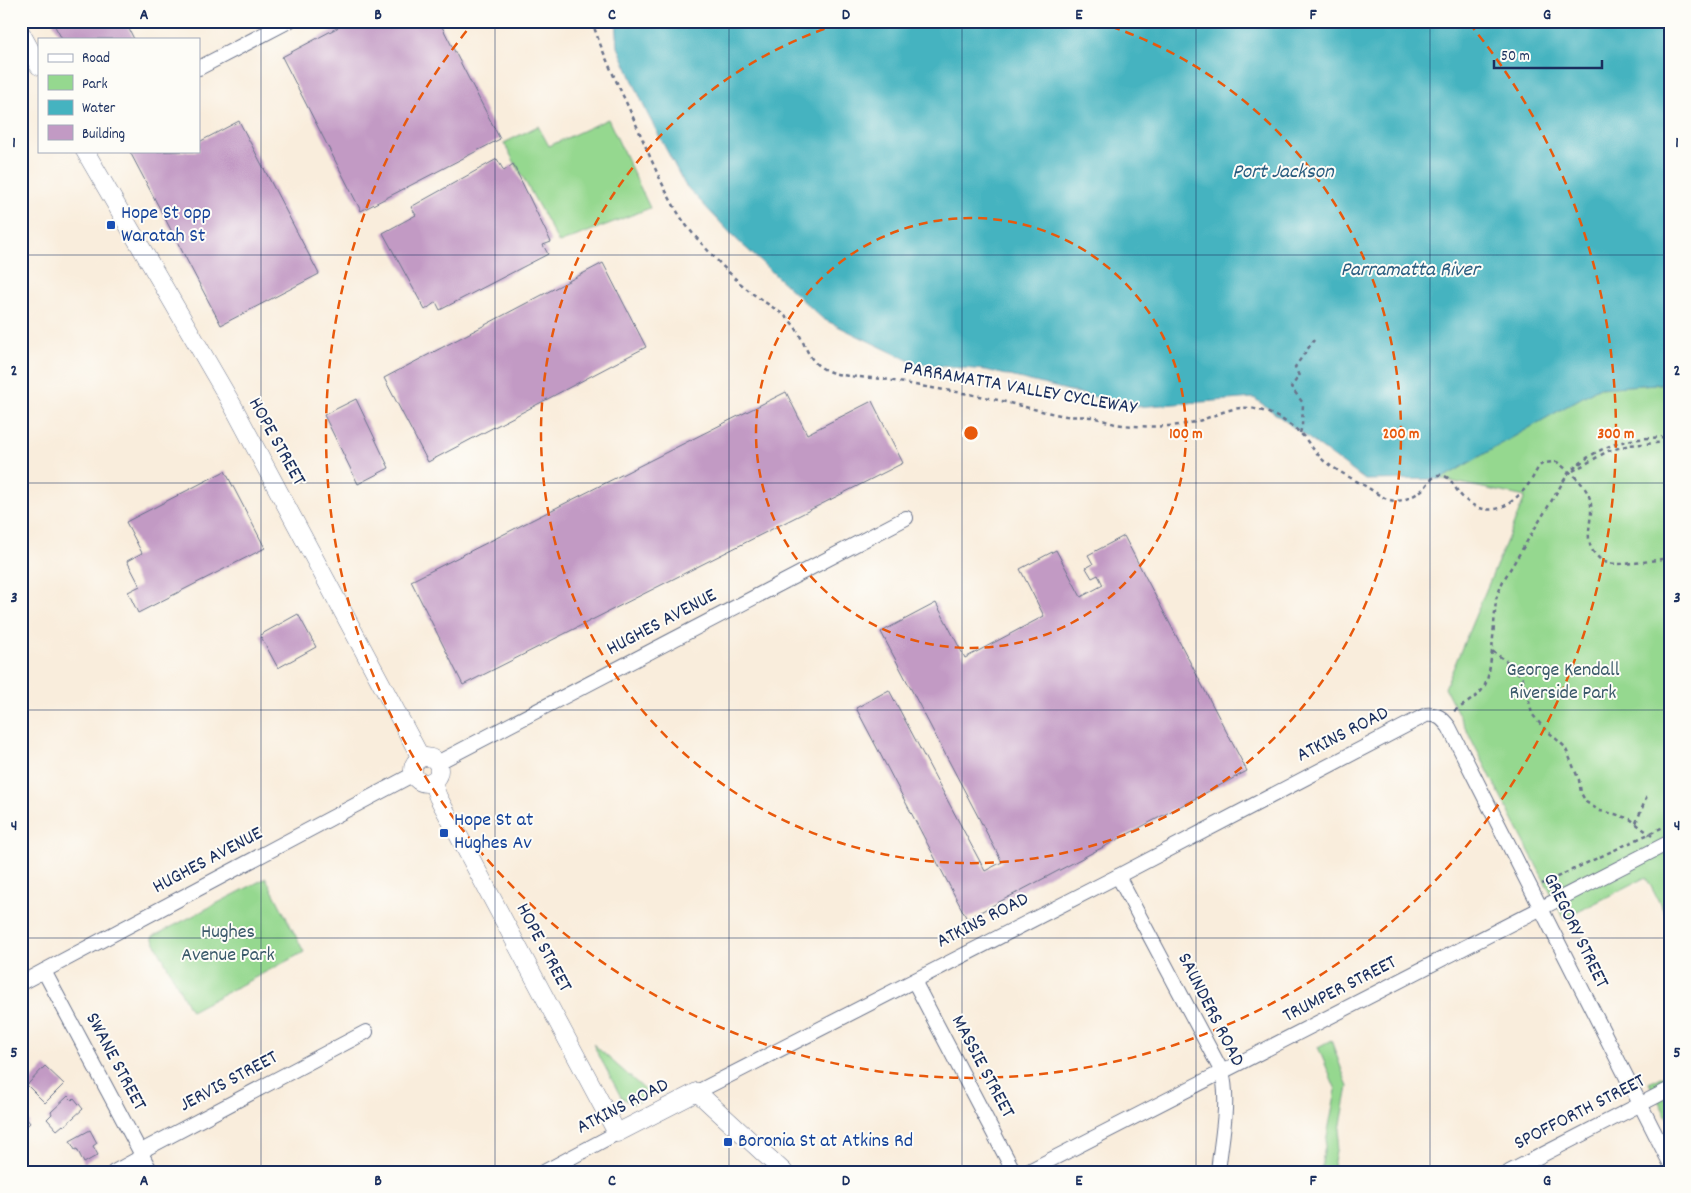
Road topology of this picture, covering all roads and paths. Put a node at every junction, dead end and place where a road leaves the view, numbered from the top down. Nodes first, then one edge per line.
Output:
1 (290, 21) edge
2 (592, 21) edge
3 (21, 33) edge
4 (38, 64) edge
5 (200, 67) edge
6 (87, 152) edge
7 (1314, 340) dead end
8 (1300, 433) junction
9 (1670, 437) edge
10 (1670, 442) edge
11 (1569, 472) junction
12 (906, 518) dead end
13 (1670, 561) edge
14 (1492, 651) junction
15 (1442, 718) junction
16 (429, 760) junction
17 (414, 774) junction
18 (432, 781) junction
19 (1647, 796) dead end
20 (1636, 823) junction
21 (1670, 824) edge
22 (1650, 833) junction
23 (1665, 844) edge
24 (1118, 876) junction
25 (1532, 888) junction
26 (1542, 908) junction
27 (44, 971) junction
28 (914, 981) junction
29 (21, 983) edge
30 (366, 1032) dead end
31 (1222, 1072) junction
32 (1670, 1090) edge
33 (697, 1092) junction
34 (1639, 1105) junction
35 (617, 1133) junction
36 (142, 1154) junction
37 (1670, 1163) edge
38 (114, 1172) edge
39 (151, 1172) edge
40 (544, 1172) edge
41 (784, 1172) edge
42 (1014, 1172) edge
43 (1027, 1172) edge
44 (1218, 1172) edge
45 (1509, 1172) edge

1 - 5 street
2 - 8 path, PARRAMATTA VALLEY CYCLEWAY
3 - 4 street
6 - 16 street, HOPE STREET
7 - 8 path
8 - 11 path, PARRAMATTA VALLEY CYCLEWAY
9 - 11 path
10 - 11 path
11 - 13 path
11 - 14 path
12 - 16 street, HUGHES AVENUE
14 - 15 path
14 - 20 path
15 - 24 street, ATKINS ROAD
15 - 25 street, GREGORY STREET
16 - 17 street
16 - 18 street
17 - 18 street
17 - 27 street, HUGHES AVENUE
18 - 35 street, HOPE STREET
19 - 20 path
20 - 22 path
21 - 22 path
22 - 23 path
22 - 25 path
23 - 26 street, TRUMPER STREET
24 - 28 street, ATKINS ROAD
24 - 31 street, SAUNDERS ROAD
25 - 26 street, GREGORY STREET
26 - 31 street, TRUMPER STREET
26 - 34 street, GREGORY STREET
27 - 29 street, HUGHES AVENUE
27 - 36 street, SWANE STREET
28 - 33 street, ATKINS ROAD
28 - 42 street, MASSIE STREET
30 - 36 street, JERVIS STREET
31 - 43 street, TRUMPER STREET
31 - 44 street, SAUNDERS ROAD
32 - 34 street, SPOFFORTH STREET
33 - 35 street, ATKINS ROAD
33 - 41 street
34 - 37 street, GREGORY STREET
34 - 45 street, SPOFFORTH STREET
35 - 40 street, ATKINS ROAD
36 - 38 street, JERVIS STREET
36 - 39 street, SWANE STREET

